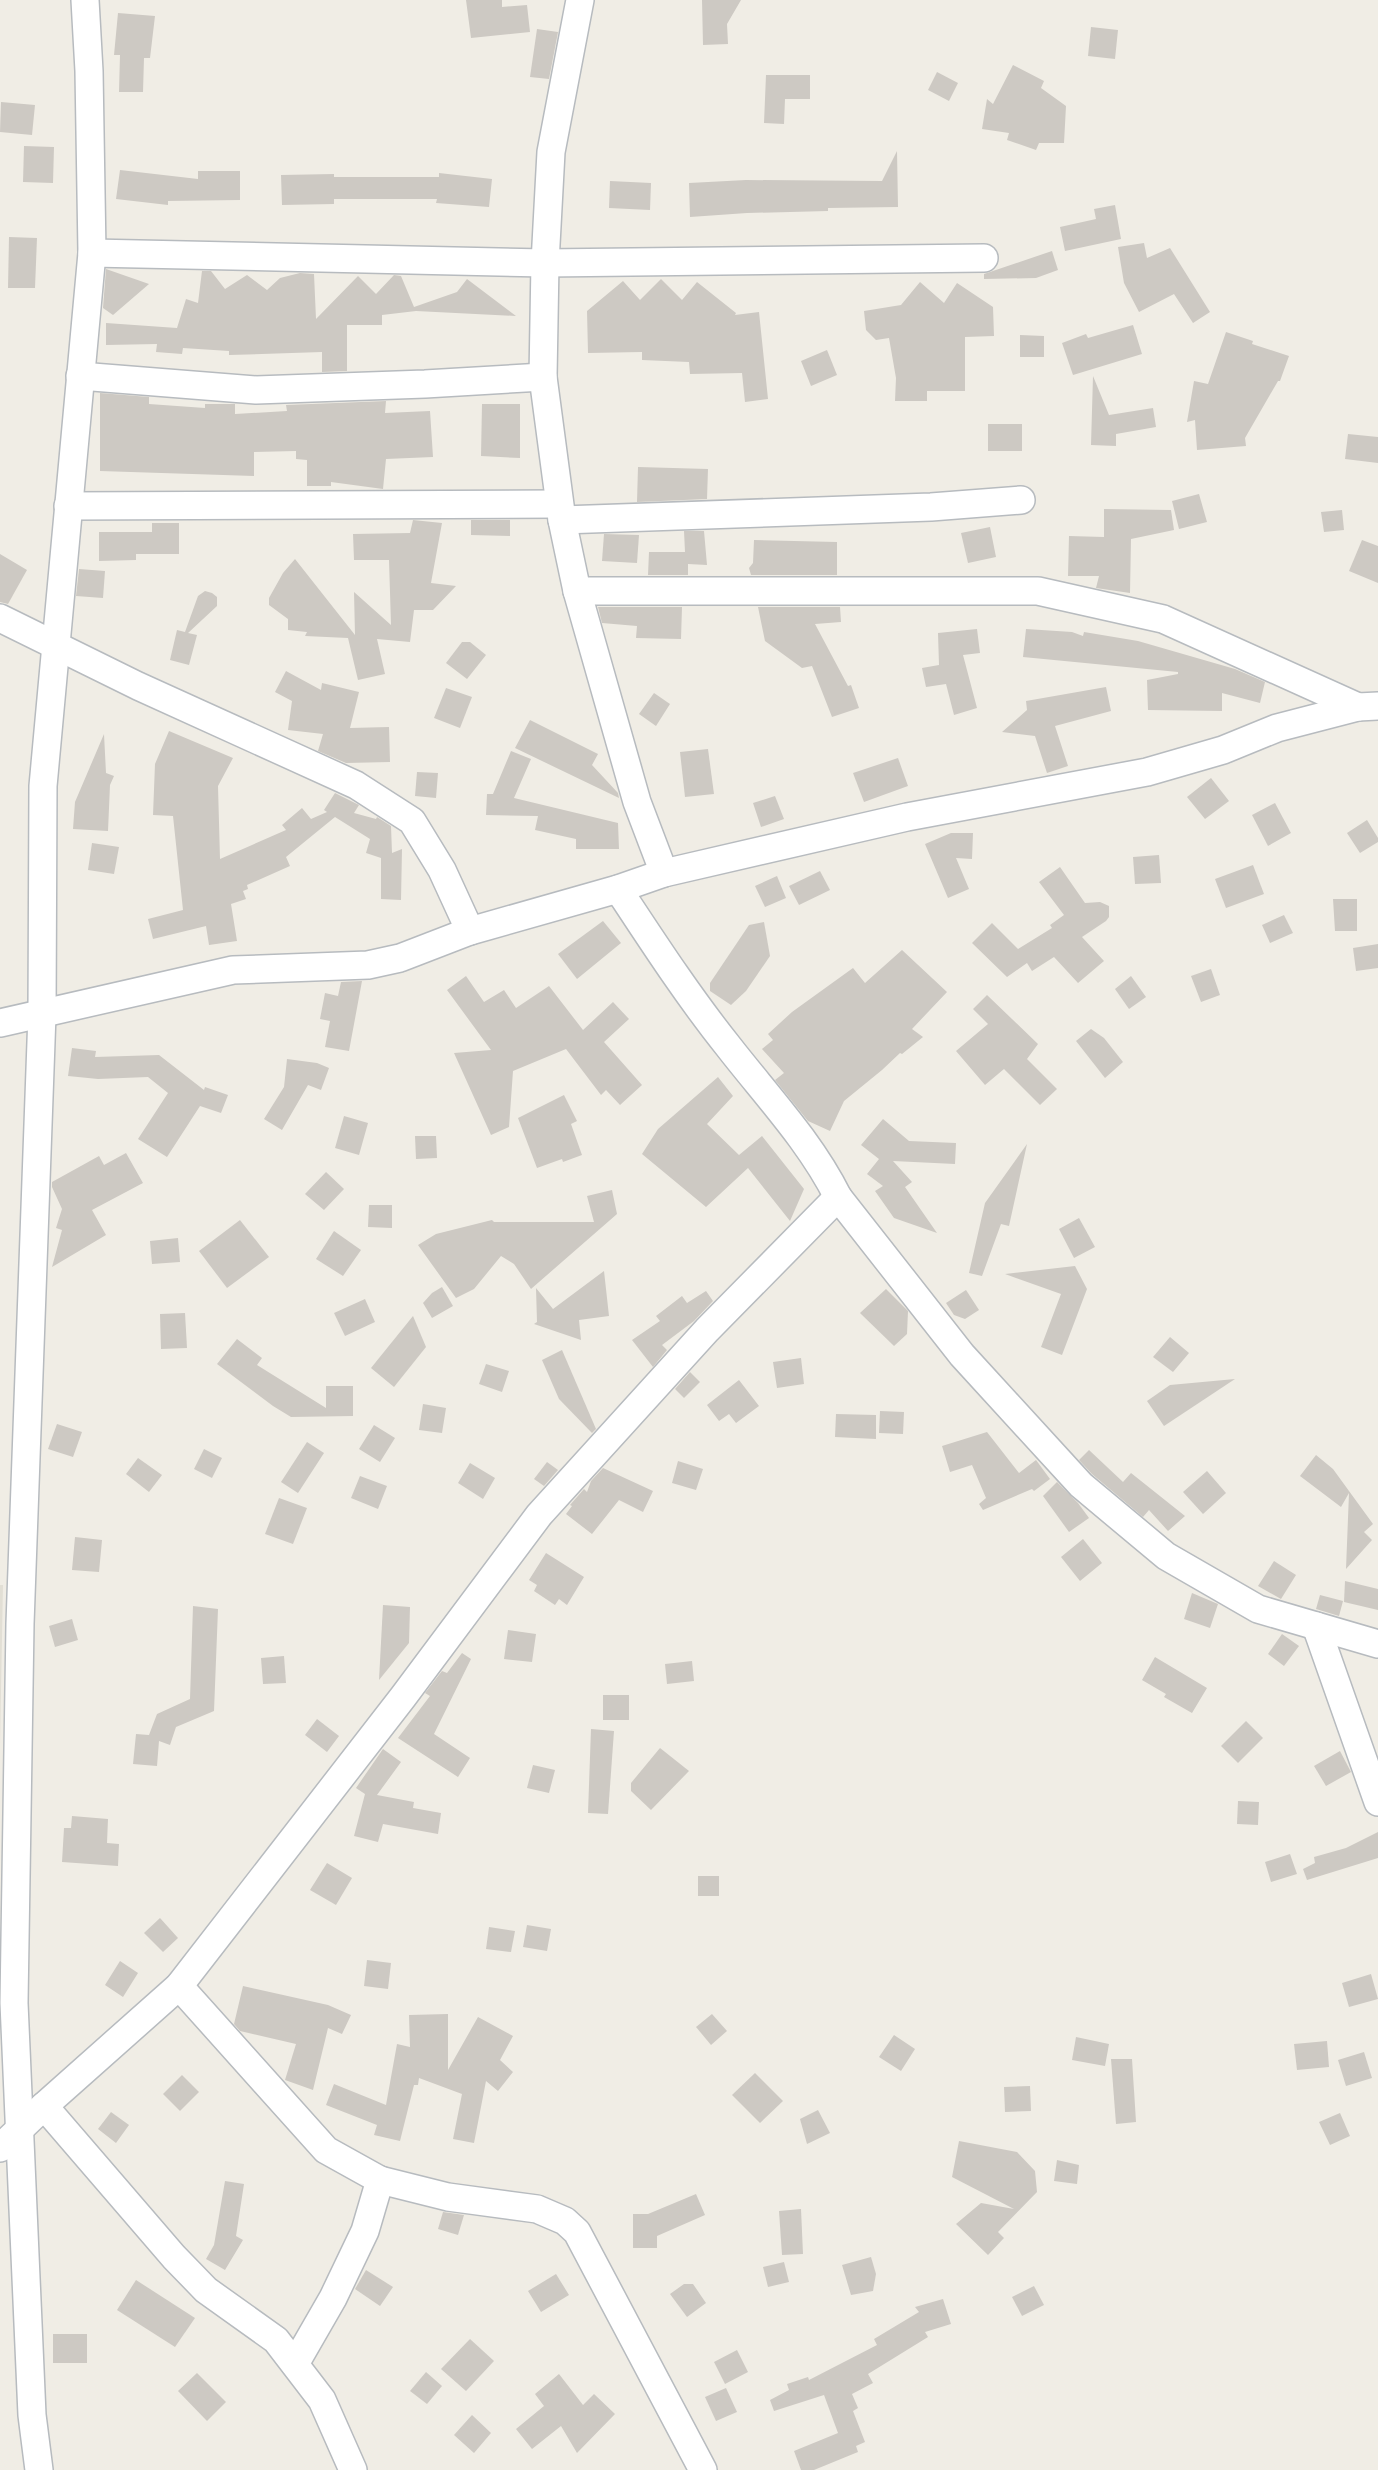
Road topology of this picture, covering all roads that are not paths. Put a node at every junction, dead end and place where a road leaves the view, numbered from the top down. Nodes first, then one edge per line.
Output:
1 (85, 0) edge
2 (580, 0) edge
3 (92, 253) junction
4 (984, 258) dead end
5 (544, 263) junction
6 (80, 376) junction
7 (543, 377) junction
8 (1021, 500) dead end
9 (68, 506) junction
10 (560, 512) junction
11 (577, 591) junction
12 (0, 618) edge
13 (56, 645) junction
14 (1368, 707) edge
15 (664, 873) junction
16 (618, 889) junction
17 (470, 931) junction
18 (42, 1014) junction
19 (0, 1023) edge
20 (838, 1197) junction
21 (1316, 1626) junction
22 (1378, 1644) edge
23 (1378, 1802) edge
24 (179, 1986) junction
25 (44, 2106) junction
26 (9, 2140) edge
27 (380, 2180) junction
28 (295, 2364) junction
29 (39, 2470) edge
30 (353, 2470) edge
31 (703, 2470) edge

1 - 3 street
2 - 5 street
3 - 5 street
3 - 6 street
4 - 5 street
5 - 7 street
6 - 7 street
6 - 9 street
7 - 10 street
8 - 10 street
9 - 10 street
9 - 13 street
10 - 11 street
11 - 14 street
11 - 15 street
12 - 13 street
13 - 17 street
13 - 18 street
14 - 15 street
15 - 16 street
16 - 17 street
16 - 20 street
17 - 18 street
18 - 19 street
18 - 26 street
20 - 21 street
20 - 24 street
21 - 22 street
21 - 23 street
24 - 25 street
24 - 27 street
25 - 26 street
25 - 28 street
26 - 29 street
27 - 28 street
27 - 31 street
28 - 30 street

